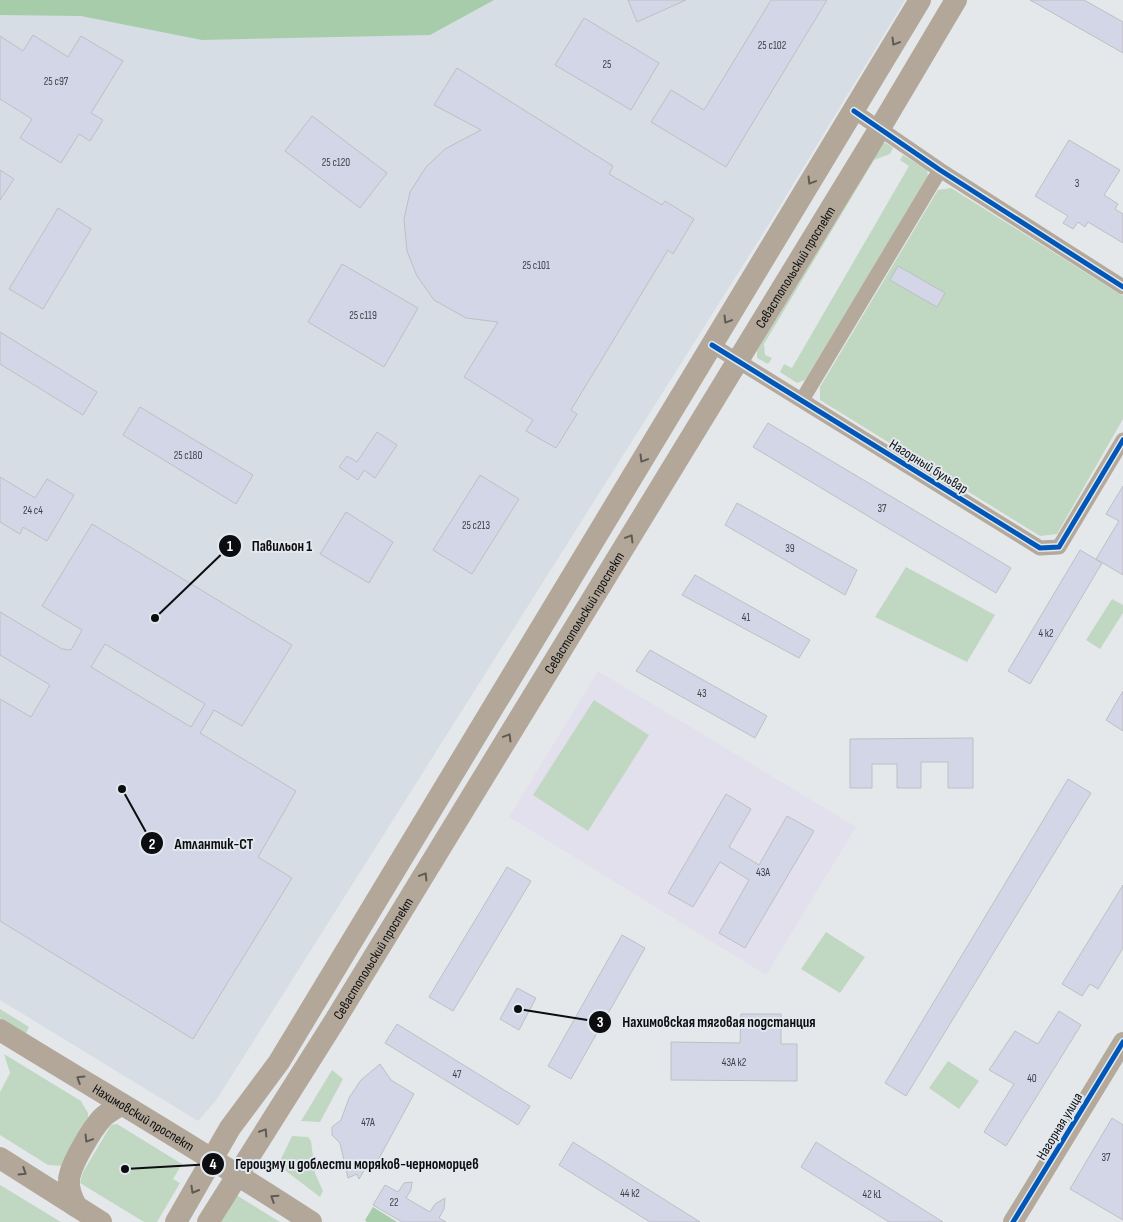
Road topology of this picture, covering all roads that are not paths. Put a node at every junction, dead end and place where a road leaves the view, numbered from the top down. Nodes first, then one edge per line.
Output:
1 (920, 0) edge
2 (956, 0) edge
3 (854, 110) junction
4 (880, 128) junction
5 (940, 170) junction
6 (1123, 287) edge
7 (712, 344) junction
8 (738, 360) junction
9 (802, 400) junction
10 (1123, 440) edge
11 (1123, 459) edge
12 (1107, 468) junction
13 (0, 1030) edge
14 (1123, 1042) edge
15 (121, 1105) junction
16 (0, 1158) edge
17 (212, 1158) junction
18 (237, 1173) junction
19 (76, 1206) junction
20 (101, 1222) edge
21 (176, 1222) edge
22 (208, 1222) edge
23 (311, 1222) edge
24 (1013, 1222) edge

1 -> 3 main road, Севастопольский проспект
2 - 4 main road, Севастопольский проспект
3 - 4 street
3 -> 7 main road, Севастопольский проспект
4 - 5 street
4 - 8 main road, Севастопольский проспект
5 - 6 street
5 - 9 street
7 - 8 street, Нагорный бульвар
7 -> 17 main road, Севастопольский проспект
8 - 9 street, Нагорный бульвар
18 -> 8 main road, Севастопольский проспект
9 - 12 street, Нагорный бульвар
10 - 12 street, Нагорный бульвар
11 - 12 street, Нагорный бульвар
15 -> 13 main road, Нахимовский проспект
14 - 24 street, Нагорная улица
15 - 17 main road, Нахимовский проспект
15 -> 19 main road
16 -> 19 main road
17 - 18 main road, Нахимовский проспект
17 -> 21 main road, Севастопольский проспект
18 - 22 main road, Севастопольский проспект
23 -> 18 main road, Нахимовский проспект
19 - 20 main road

